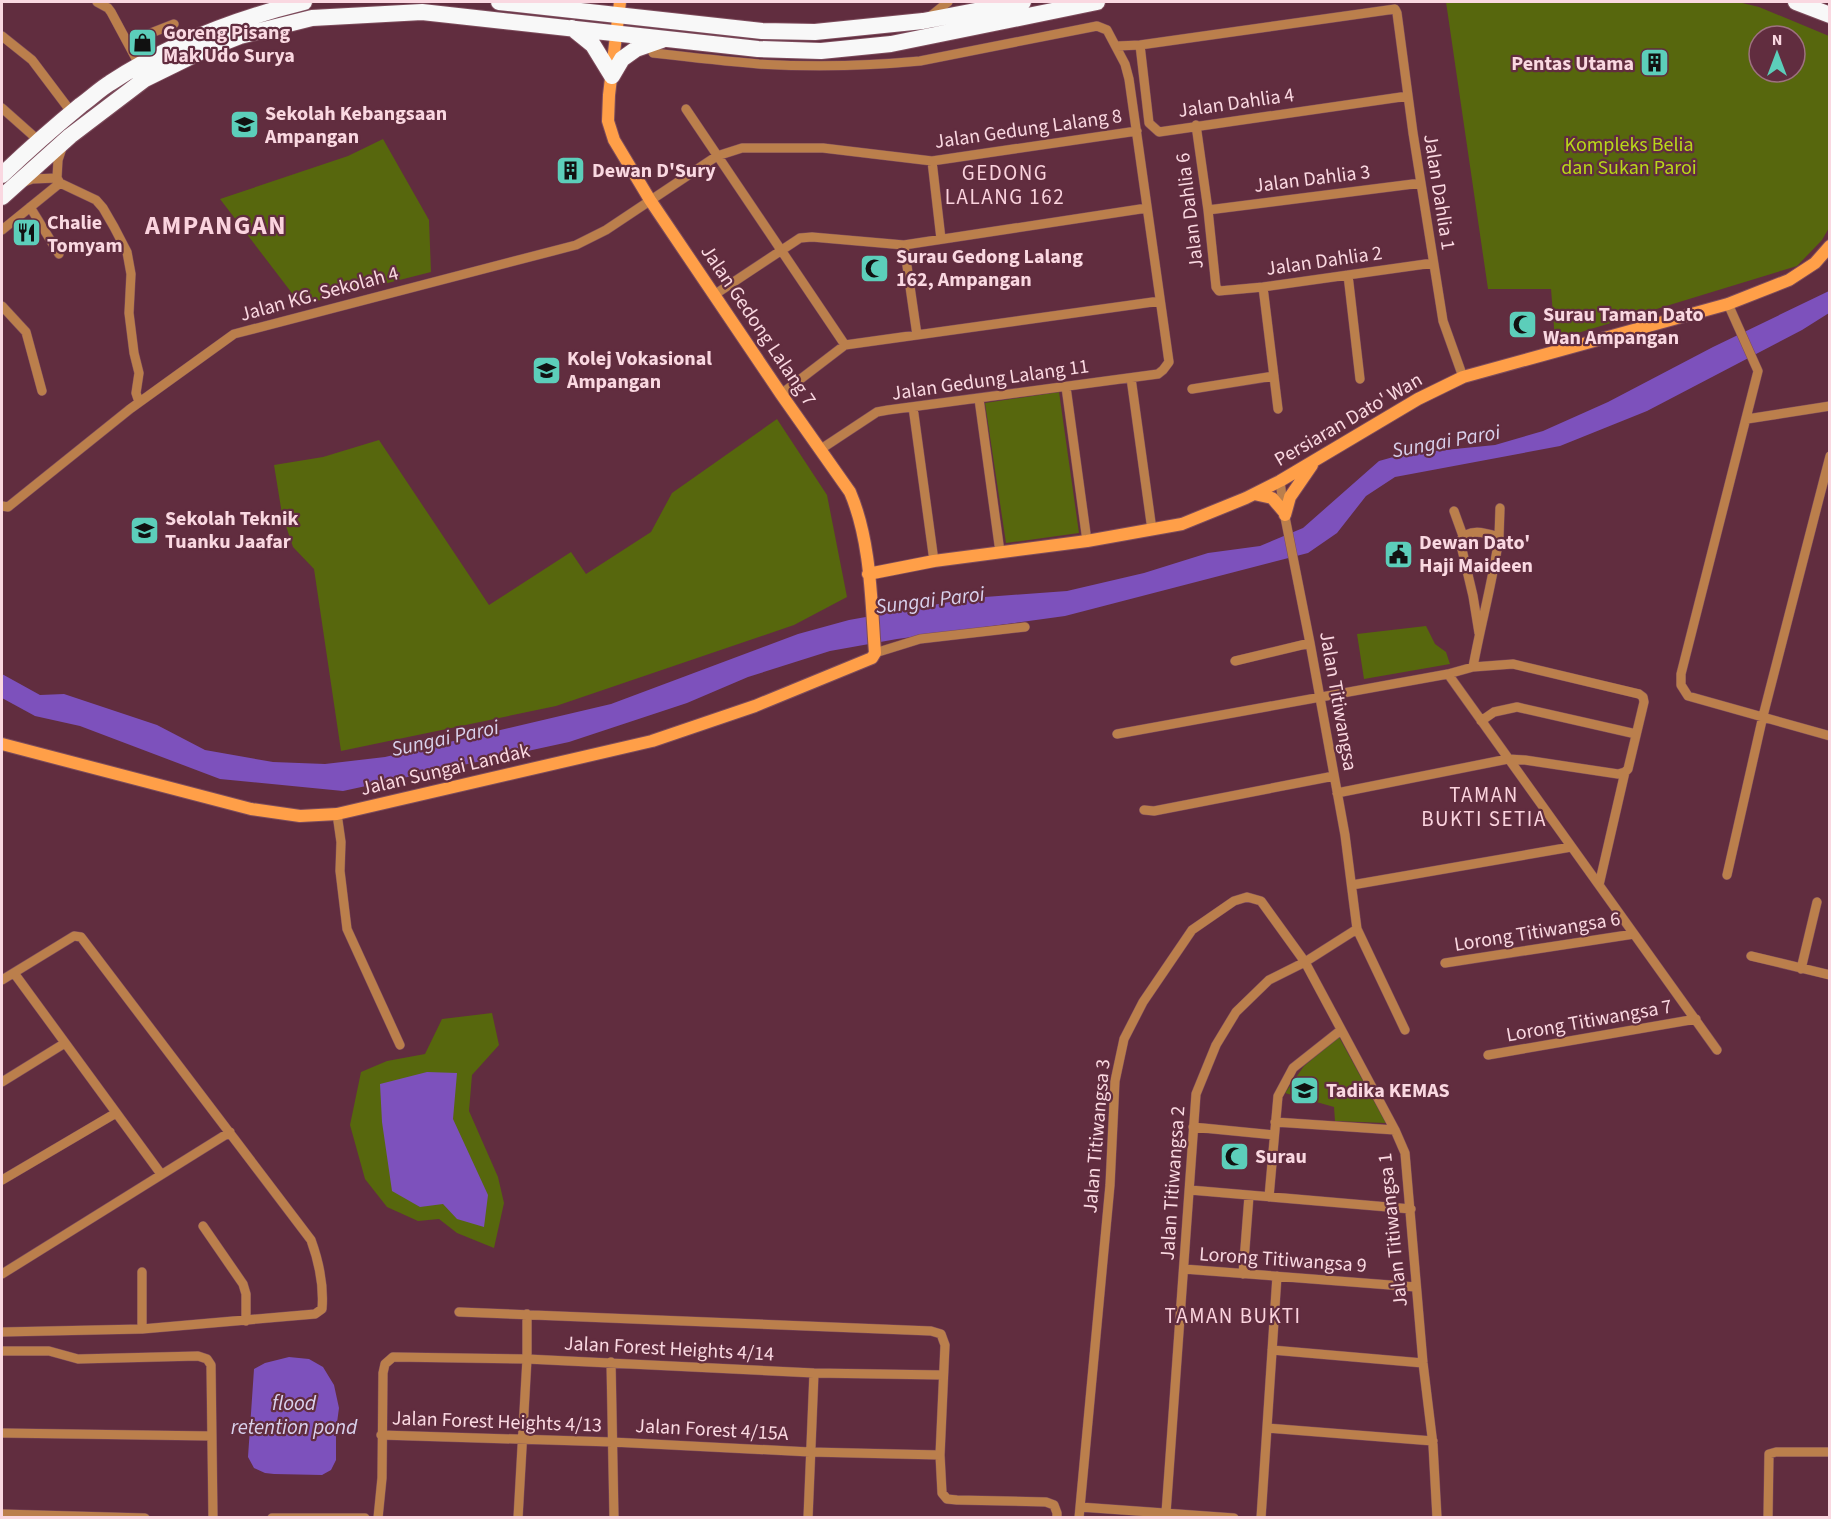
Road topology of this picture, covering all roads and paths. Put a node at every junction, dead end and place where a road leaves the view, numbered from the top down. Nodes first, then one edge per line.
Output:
1 (98, 2) edge
2 (304, 2) edge
3 (499, 2) edge
4 (593, 2) edge
5 (633, 2) edge
6 (948, 2) edge
7 (1016, 2) edge
8 (1097, 2) edge
9 (1796, 2) edge
10 (620, 8) edge
11 (567, 9) junction
12 (1830, 15) edge
13 (658, 20) junction
14 (922, 21) junction
15 (174, 24) dead end
16 (571, 28) junction
17 (617, 33) junction
18 (2, 36) edge
19 (666, 39) junction
20 (129, 42) junction
21 (891, 44) junction
22 (1140, 45) junction
23 (1117, 46) junction
24 (653, 53) dead end
25 (893, 64) junction
26 (140, 66) junction
27 (612, 76) junction
28 (1408, 96) junction
29 (2, 108) edge
30 (686, 109) dead end
31 (72, 113) junction
32 (1196, 125) junction
33 (1137, 131) junction
34 (70, 136) junction
35 (38, 140) junction
36 (717, 156) junction
37 (932, 161) junction
38 (4, 181) edge
39 (59, 181) junction
40 (1421, 183) junction
41 (650, 200) junction
42 (30, 207) junction
43 (1147, 208) junction
44 (1208, 210) junction
45 (2, 230) edge
46 (940, 239) junction
47 (904, 245) junction
48 (1830, 246) edge
49 (780, 251) junction
50 (59, 254) dead end
51 (1433, 263) junction
52 (1348, 275) junction
53 (1263, 287) junction
54 (1219, 291) joint
55 (714, 295) junction
56 (1160, 301) junction
57 (1728, 304) junction
58 (2, 306) edge
59 (917, 335) junction
60 (845, 345) junction
61 (1274, 376) junction
62 (1463, 377) junction
63 (1131, 378) junction
64 (1360, 379) dead end
65 (1066, 387) junction
66 (1192, 389) dead end
67 (42, 392) dead end
68 (781, 394) junction
69 (979, 399) junction
70 (139, 402) junction
71 (1830, 406) edge
72 (913, 407) junction
73 (1278, 409) dead end
74 (1747, 419) junction
75 (821, 449) junction
76 (1830, 456) edge
77 (1315, 461) junction
78 (1280, 481) junction
79 (1254, 494) junction
80 (2, 506) edge
81 (1500, 508) dead end
82 (1454, 511) dead end
83 (1285, 514) junction
84 (1152, 530) junction
85 (1463, 536) junction
86 (1499, 537) junction
87 (1086, 541) junction
88 (1000, 552) junction
89 (934, 561) junction
90 (868, 574) junction
91 (1026, 627) dead end
92 (1479, 633) junction
93 (1310, 643) junction
94 (874, 648) junction
95 (1235, 661) dead end
96 (1473, 667) junction
97 (1448, 674) junction
98 (1320, 698) junction
99 (1763, 716) junction
100 (1481, 722) junction
101 (1117, 734) dead end
102 (1636, 734) junction
103 (1830, 736) edge
104 (2, 744) edge
105 (1508, 759) junction
106 (1625, 772) junction
107 (1334, 776) junction
108 (1337, 793) junction
109 (1144, 810) dead end
110 (337, 814) junction
111 (1571, 847) junction
112 (1727, 875) dead end
113 (1352, 885) junction
114 (1599, 885) junction
115 (1817, 902) dead end
116 (1357, 928) junction
117 (1634, 934) junction
118 (1751, 956) dead end
119 (1305, 962) junction
120 (1445, 963) dead end
121 (1801, 969) junction
122 (14, 973) junction
123 (1830, 975) edge
124 (2, 980) edge
125 (1696, 1019) junction
126 (1341, 1029) junction
127 (1405, 1030) dead end
128 (65, 1043) junction
129 (400, 1045) dead end
130 (1717, 1050) dead end
131 (1488, 1055) dead end
132 (2, 1082) edge
133 (116, 1113) junction
134 (1275, 1122) junction
135 (1192, 1127) junction
136 (1395, 1130) junction
137 (230, 1132) junction
138 (1274, 1135) junction
139 (161, 1174) junction
140 (2, 1180) edge
141 (1190, 1190) junction
142 (1249, 1196) junction
143 (1269, 1197) junction
144 (1411, 1209) junction
145 (203, 1226) dead end
146 (1184, 1269) junction
147 (142, 1272) dead end
148 (2, 1274) edge
149 (1243, 1274) junction
150 (1277, 1276) junction
151 (1416, 1287) junction
152 (459, 1312) dead end
153 (527, 1314) junction
154 (246, 1321) junction
155 (142, 1329) junction
156 (2, 1332) edge
157 (1272, 1350) junction
158 (2, 1351) edge
159 (527, 1359) junction
160 (611, 1362) junction
161 (1424, 1363) junction
162 (814, 1373) junction
163 (943, 1375) junction
164 (1267, 1428) junction
165 (2, 1433) edge
166 (212, 1436) junction
167 (381, 1436) junction
168 (522, 1440) junction
169 (1433, 1441) junction
170 (612, 1443) junction
171 (810, 1452) junction
172 (1830, 1452) edge
173 (940, 1455) junction
174 (1080, 1506) junction
175 (1166, 1513) junction
176 (2, 1514) edge
177 (614, 1517) edge
178 (145, 1518) edge
179 (213, 1518) edge
180 (272, 1518) edge
181 (365, 1518) edge
182 (378, 1518) edge
183 (518, 1518) edge
184 (808, 1518) edge
185 (1057, 1518) edge
186 (1079, 1518) edge
187 (1234, 1518) edge
188 (1261, 1518) edge
189 (1437, 1518) edge
190 (1768, 1518) edge

1 - 20 street
2 - 26 highway
3 - 11 highway
4 - 11 highway
5 - 13 highway
6 - 14 street
7 - 14 highway
8 - 21 highway
9 - 12 highway
10 - 11 highway
10 - 13 highway
10 - 17 street, Jalan Gedong Lalang 7
13 - 14 highway
15 - 20 street
16 - 17 highway
16 - 27 highway
16 - 34 highway
17 - 19 highway
17 - 27 street, Jalan Gedong Lalang 7
18 - 31 street
19 - 21 highway
19 - 27 highway
20 - 26 street
21 - 25 street
22 - 23 street
22 - 28 street, Jalan Dahlia 1
22 - 32 street, Jalan Dahlia 4
23 - 25 street
23 - 33 street
24 - 25 street
26 - 31 highway
27 - 41 street, Jalan Gedong Lalang 7
28 - 32 street, Jalan Dahlia 4
28 - 40 street, Jalan Dahlia 1
29 - 35 street
30 - 36 street
31 - 35 highway
32 - 44 street, Jalan Dahlia 6
33 - 37 street, Jalan Gedung Lalang 8
33 - 43 street
34 - 38 highway
34 - 39 street
35 - 38 highway
36 - 37 street, Jalan Gedung Lalang 8
36 - 41 street, Jalan Gedung Lalang 8
36 - 49 street
37 - 46 street
38 - 39 street
39 - 42 street
39 - 70 street
40 - 44 street, Jalan Dahlia 3
40 - 51 street, Jalan Dahlia 1
41 - 55 street, Jalan Gedong Lalang 7
41 - 70 street, Jalan KG. Sekolah 4
42 - 45 street
42 - 50 street
43 - 46 street
43 - 56 street
44 - 54 street, Jalan Dahlia 6
46 - 47 street
47 - 49 street
47 - 59 street
48 - 57 street, Persiaran Dato' Wan
49 - 55 street
49 - 60 street
51 - 52 street, Jalan Dahlia 2
51 - 62 street, Jalan Dahlia 1
52 - 53 street, Jalan Dahlia 2
52 - 64 street
53 - 54 street, Jalan Dahlia 2
53 - 61 street
55 - 68 street, Jalan Gedong Lalang 7
56 - 59 street
56 - 63 street, Jalan Gedung Lalang 11
57 - 62 street, Persiaran Dato' Wan
57 - 74 street
58 - 67 street
59 - 60 street
60 - 68 street
61 - 66 street
61 - 73 street
62 - 77 street, Persiaran Dato' Wan
63 - 65 street, Jalan Gedung Lalang 11
63 - 84 street
65 - 69 street, Jalan Gedung Lalang 11
65 - 87 street
68 - 75 street, Jalan Gedong Lalang 7
69 - 72 street, Jalan Gedung Lalang 11
69 - 88 street
70 - 80 street, Jalan KG. Sekolah 4
71 - 74 street
72 - 75 street, Jalan Gedung Lalang 11
72 - 89 street
74 - 99 street
75 - 90 street, Jalan Gedong Lalang 7
76 - 99 street
77 - 78 street, Persiaran Dato' Wan
77 - 83 street
78 - 79 street, Persiaran Dato' Wan
78 - 83 street, Jalan Titiwangsa
79 - 83 street
79 - 84 street, Persiaran Dato' Wan
81 - 86 street
82 - 85 street
83 - 93 street, Jalan Titiwangsa
84 - 87 street, Persiaran Dato' Wan
85 - 86 street
85 - 92 street
86 - 92 street
87 - 88 street, Persiaran Dato' Wan
88 - 89 street, Persiaran Dato' Wan
89 - 90 street, Persiaran Dato' Wan
90 - 94 street, Jalan Gedong Lalang 7
91 - 94 street
92 - 96 street
93 - 95 street
93 - 98 street, Jalan Titiwangsa
94 - 110 street, Jalan Sungai Landak
96 - 97 street
96 - 102 street
97 - 98 street
97 - 100 street
98 - 101 street
98 - 107 street, Jalan Titiwangsa
99 - 103 street
99 - 112 street
100 - 102 street
100 - 105 street
102 - 106 street
104 - 110 street, Jalan Sungai Landak
105 - 106 street
105 - 108 street
105 - 111 street
106 - 114 street
107 - 108 street, Jalan Titiwangsa
107 - 109 street
108 - 113 street, Jalan Titiwangsa
110 - 129 street
111 - 113 street
111 - 114 street
113 - 116 street, Jalan Titiwangsa
114 - 117 street
115 - 121 street
116 - 119 street, Jalan Titiwangsa 2
116 - 127 street, Jalan Titiwangsa
117 - 120 street, Lorong Titiwangsa 6
117 - 125 street
118 - 121 street
119 - 126 street, Jalan Titiwangsa 1
119 - 135 street, Jalan Titiwangsa 2
119 - 174 street, Jalan Titiwangsa 3
121 - 123 street
122 - 124 street
122 - 128 street
122 - 137 street
125 - 130 street
125 - 131 street, Lorong Titiwangsa 7
126 - 134 street
126 - 136 street, Jalan Titiwangsa 1
128 - 132 street
128 - 133 street
133 - 139 street
133 - 140 street
134 - 136 street
134 - 138 street
135 - 138 street
135 - 141 street, Jalan Titiwangsa 2
136 - 144 street, Jalan Titiwangsa 1
137 - 139 street
137 - 154 street
138 - 143 street
139 - 148 street
141 - 142 street
141 - 146 street, Jalan Titiwangsa 2
142 - 143 street
142 - 149 street
143 - 144 street
144 - 151 street, Jalan Titiwangsa 1
145 - 154 street
146 - 149 street, Lorong Titiwangsa 9
146 - 175 street, Jalan Titiwangsa 2
147 - 155 street
149 - 150 street, Lorong Titiwangsa 9
150 - 151 street, Lorong Titiwangsa 9
150 - 157 street
151 - 161 street, Jalan Titiwangsa 1
152 - 153 street
153 - 159 street
153 - 163 street
154 - 155 street
155 - 156 street
157 - 161 street
157 - 164 street
158 - 166 street
159 - 160 street, Jalan Forest Heights 4/14
159 - 167 street, Jalan Forest Heights 4/14
159 - 168 street
160 - 162 street, Jalan Forest Heights 4/14
160 - 170 street
161 - 169 street, Jalan Titiwangsa 1
162 - 163 street, Jalan Forest Heights 4/14
162 - 171 street
163 - 173 street
164 - 169 street
164 - 188 street
165 - 166 street
166 - 179 street
167 - 168 street, Jalan Forest Heights 4/13
167 - 182 street
168 - 170 street, Jalan Forest Heights 4/13
168 - 183 street
169 - 189 street, Jalan Titiwangsa 1
170 - 171 street, Jalan Forest 4/15A
170 - 177 street
171 - 173 street, Jalan Forest 4/15A
171 - 184 street
172 - 190 street
173 - 185 street
174 - 175 street
174 - 186 street, Jalan Titiwangsa 3
175 - 187 street
176 - 178 street
180 - 181 street

